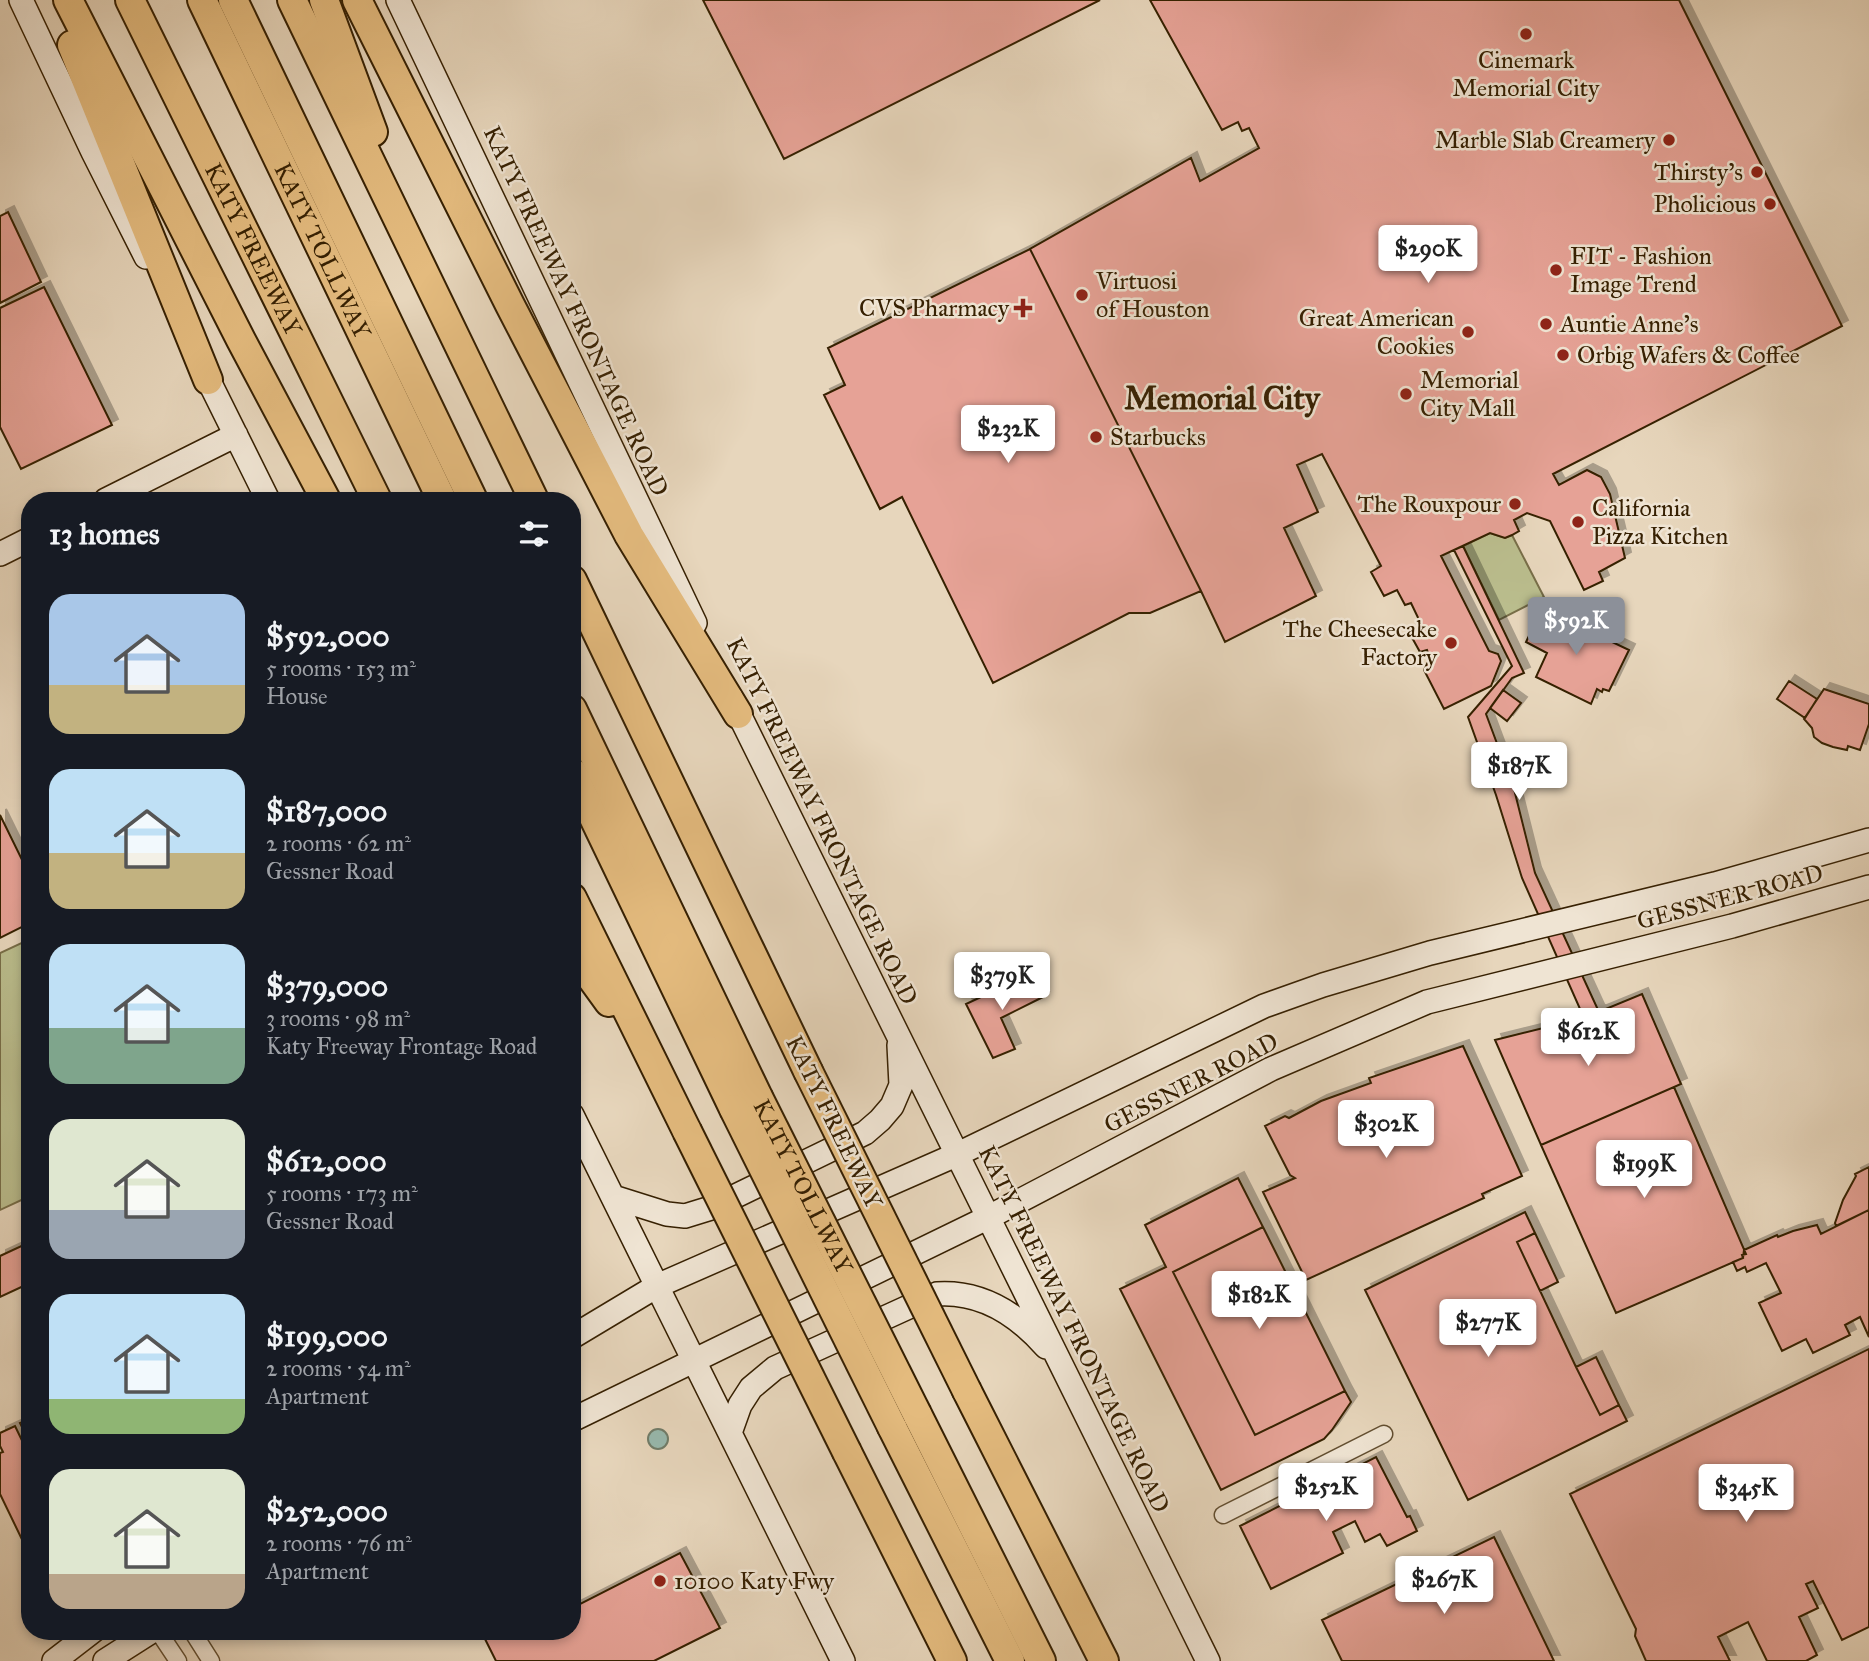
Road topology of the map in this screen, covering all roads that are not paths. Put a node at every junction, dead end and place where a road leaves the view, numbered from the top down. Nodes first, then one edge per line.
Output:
1 (21, 0) edge
2 (54, 0) edge
3 (68, 0) edge
4 (130, 0) edge
5 (187, 0) edge
6 (202, 0) edge
7 (233, 0) edge
8 (292, 0) edge
9 (324, 0) edge
10 (398, 0) edge
11 (362, 10) edge
12 (255, 111) junction
13 (423, 269) junction
14 (208, 380) junction
15 (236, 435) junction
16 (122, 492) edge
17 (264, 492) edge
18 (322, 492) edge
19 (373, 492) edge
20 (438, 492) edge
21 (468, 492) edge
22 (530, 492) edge
23 (21, 544) edge
24 (0, 554) edge
25 (581, 599) edge
26 (738, 714) junction
27 (581, 729) edge
28 (581, 789) edge
29 (1869, 839) edge
30 (1869, 887) edge
31 (581, 916) edge
32 (581, 963) edge
33 (899, 1036) junction
34 (656, 1067) junction
35 (746, 1103) junction
36 (581, 1133) edge
37 (958, 1154) junction
38 (613, 1197) junction
39 (989, 1217) junction
40 (657, 1286) junction
41 (581, 1332) edge
42 (694, 1361) junction
43 (1062, 1364) junction
44 (581, 1416) edge
45 (730, 1433) junction
46 (1384, 1434) dead end
47 (1223, 1515) dead end
48 (1054, 1560) junction
49 (81, 1640) edge
50 (138, 1640) edge
51 (165, 1640) edge
52 (198, 1640) edge
53 (54, 1661) edge
54 (105, 1661) edge
55 (178, 1661) edge
56 (211, 1661) edge
57 (842, 1661) edge
58 (951, 1661) edge
59 (1010, 1661) edge
60 (1041, 1661) edge
61 (1104, 1661) edge
62 (1119, 1661) edge
63 (1208, 1661) edge

1 - 14 main road
2 - 14 highway
3 - 18 highway
4 - 19 highway, KATY FREEWAY
5 - 12 highway
6 - 12 highway, KATY TOLLWAY
7 - 21 highway, KATY TOLLWAY
8 - 13 highway
9 - 13 highway
10 - 26 main road, KATY FREEWAY FRONTAGE ROAD
11 - 26 highway
12 - 20 highway, KATY TOLLWAY
13 - 22 highway
14 - 15 main road
15 - 16 main road
15 - 17 main road
23 - 24 main road
25 - 48 highway, KATY FREEWAY, bridge
26 - 33 main road, KATY FREEWAY FRONTAGE ROAD
27 - 35 highway, KATY TOLLWAY
28 - 35 highway, KATY TOLLWAY
29 - 37 main road, GESSNER ROAD
30 - 39 main road, GESSNER ROAD
31 - 34 highway
32 - 34 highway
33 - 37 main road, KATY FREEWAY FRONTAGE ROAD
33 - 38 main road
34 - 58 highway, bridge
35 - 59 highway, KATY TOLLWAY, bridge
35 - 60 highway, KATY TOLLWAY, bridge
36 - 38 main road
37 - 39 main road, KATY FREEWAY FRONTAGE ROAD
37 - 40 main road, GESSNER ROAD
38 - 40 main road
39 - 42 main road, GESSNER ROAD
39 - 43 main road, KATY FREEWAY FRONTAGE ROAD
40 - 41 main road, GESSNER ROAD
40 - 42 main road
42 - 44 main road, GESSNER ROAD
42 - 45 main road
43 - 45 main road
43 - 63 main road, KATY FREEWAY FRONTAGE ROAD
45 - 57 main road
46 - 47 street
48 - 61 highway, KATY FREEWAY
48 - 62 highway
49 - 53 main road
50 - 54 main road
51 - 55 street
52 - 56 street

